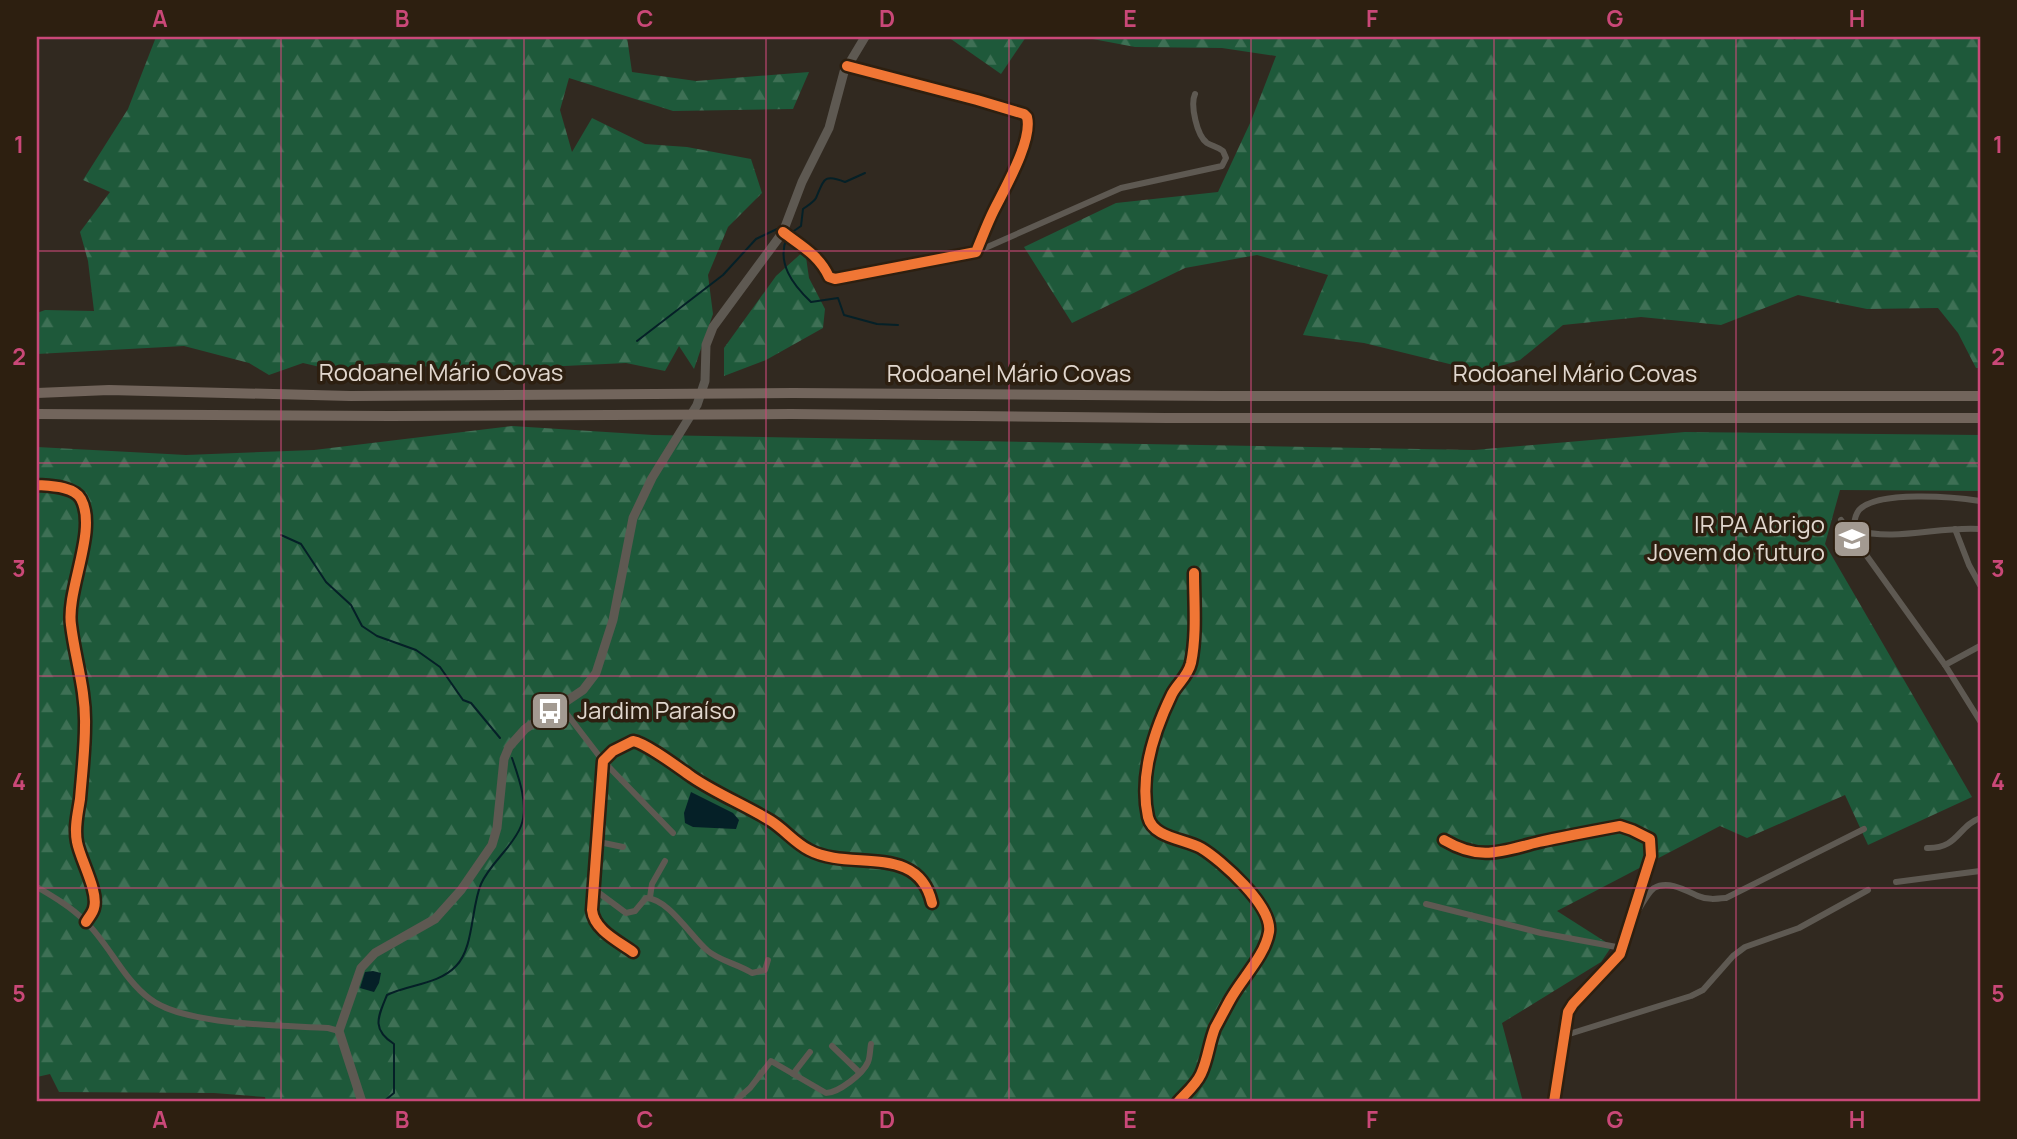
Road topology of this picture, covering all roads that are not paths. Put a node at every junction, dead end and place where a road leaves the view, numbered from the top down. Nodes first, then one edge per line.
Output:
1 (865, 37) edge
2 (847, 66) junction
3 (1195, 94) dead end
4 (783, 232) junction
5 (976, 251) junction
6 (37, 393) edge
7 (1980, 396) edge
8 (37, 414) edge
9 (1980, 418) edge
10 (37, 485) edge
11 (1980, 501) edge
12 (1841, 520) dead end
13 (1955, 529) junction
14 (1980, 529) edge
15 (1854, 530) junction
16 (1856, 540) junction
17 (1194, 572) dead end
18 (1980, 585) edge
19 (1980, 646) edge
20 (1945, 665) junction
21 (560, 705) junction
22 (1980, 721) edge
23 (603, 761) junction
24 (1980, 818) edge
25 (1864, 829) dead end
26 (673, 834) dead end
27 (1444, 840) dead end
28 (598, 842) junction
29 (623, 847) dead end
30 (1927, 848) dead end
31 (665, 861) dead end
32 (1980, 871) edge
33 (1896, 882) dead end
34 (37, 887) edge
35 (595, 890) junction
36 (1868, 890) dead end
37 (650, 897) junction
38 (932, 904) dead end
39 (1426, 904) dead end
40 (1632, 918) junction
41 (86, 922) junction
42 (1622, 948) junction
43 (633, 952) dead end
44 (768, 960) dead end
45 (339, 1031) junction
46 (1566, 1035) junction
47 (871, 1044) dead end
48 (832, 1046) dead end
49 (810, 1052) dead end
50 (859, 1072) junction
51 (793, 1074) junction
52 (362, 1102) edge
53 (733, 1102) edge
54 (1178, 1102) edge
55 (1554, 1102) edge

1 - 2 main road
2 - 4 main road
2 - 5 street
3 - 5 street
4 - 5 street
4 - 21 main road
6 - 7 highway, Rodoanel Mário Covas
8 - 9 highway, Rodoanel Mário Covas
10 - 41 street
11 - 15 street
12 - 16 street
13 - 14 street
13 - 15 street
13 - 18 street
15 - 16 street
16 - 20 street
17 - 54 street
19 - 20 street
20 - 22 street
21 - 23 street
21 - 45 main road
23 - 26 street
23 - 28 street
23 - 38 street
24 - 30 street
25 - 40 street
27 - 40 street
28 - 29 street
28 - 35 street
31 - 37 street
32 - 33 street
34 - 41 street
35 - 37 street
35 - 43 street
36 - 46 street
37 - 44 street
39 - 42 street
40 - 42 street
41 - 45 street
42 - 46 street
45 - 52 main road
46 - 55 street
47 - 50 street
48 - 50 street
49 - 51 street
50 - 51 street
51 - 53 street

